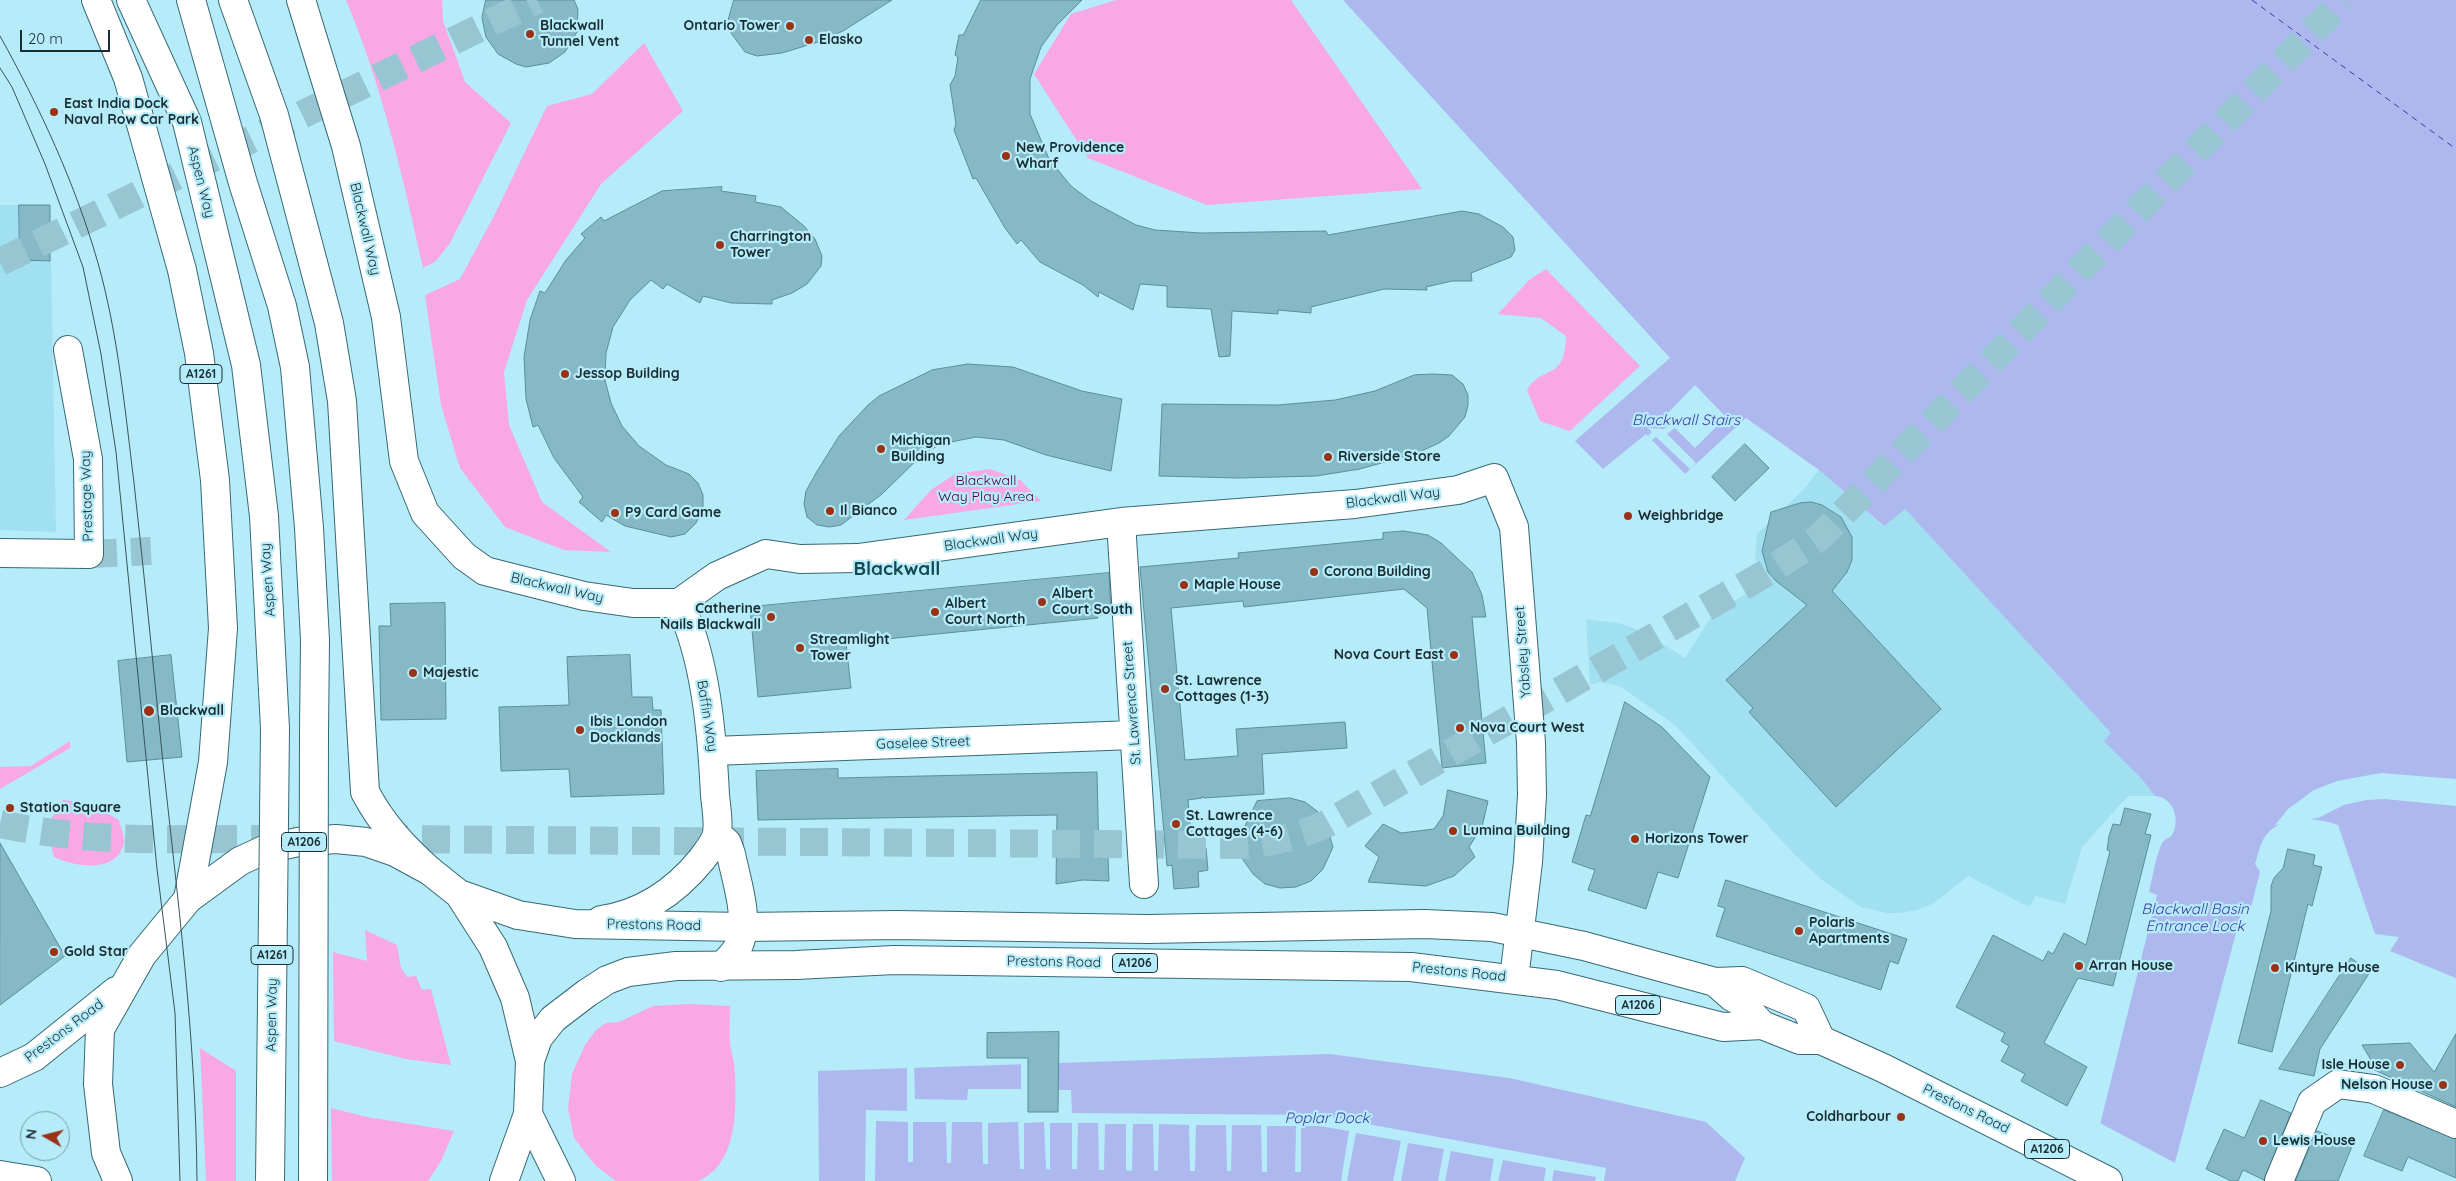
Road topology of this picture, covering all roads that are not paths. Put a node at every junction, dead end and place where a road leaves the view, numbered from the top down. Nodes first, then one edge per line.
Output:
1 (96, 0) edge
2 (131, 0) edge
3 (190, 0) edge
4 (233, 0) edge
5 (301, 0) edge
6 (68, 350) dead end
7 (1494, 478) joint
8 (1121, 522) junction
9 (0, 553) edge
10 (679, 602) junction
11 (1134, 735) junction
12 (713, 751) junction
13 (717, 834) junction
14 (430, 871) junction
15 (1144, 884) dead end
16 (459, 894) junction
17 (188, 899) junction
18 (575, 924) junction
19 (743, 927) junction
20 (1521, 932) junction
21 (721, 967) junction
22 (1514, 979) junction
23 (1715, 982) junction
24 (125, 984) junction
25 (1762, 1025) junction
26 (1821, 1040) junction
27 (530, 1061) junction
28 (0, 1073) edge
29 (528, 1114) junction
30 (2456, 1124) edge
31 (0, 1175) edge
32 (36, 1181) edge
33 (118, 1181) edge
34 (270, 1181) edge
35 (313, 1181) edge
36 (504, 1181) edge
37 (561, 1181) edge
38 (2108, 1181) edge
39 (2279, 1181) edge

1 - 17 main road, A1261
2 - 34 main road, Aspen Way / A1261, bridge
3 - 35 main road, A1261, bridge
4 - 14 main road
5 - 10 main road, Blackwall Way
6 - 9 main road, Prestage Way
7 - 8 main road, Blackwall Way
7 - 20 main road, Yabsley Street
8 - 10 main road, Blackwall Way
8 - 11 main road, St. Lawrence Street
10 - 12 main road, Baffin Way
11 - 12 main road, Gaselee Street
11 - 15 main road, St. Lawrence Street
12 - 13 main road, Baffin Way
13 - 18 main road
13 - 19 main road
14 - 16 main road, A1206
14 - 17 main road, A1206
16 - 18 main road, Prestons Road / A1206
16 - 27 main road, A1206
17 - 24 main road, A1206
18 - 19 main road, Prestons Road / A1206
19 - 20 main road, Prestons Road / A1206
19 - 21 main road
20 - 22 main road, Yabsley Street
20 - 23 main road, Prestons Road / A1206
21 - 22 main road, Prestons Road / A1206
21 - 27 main road, Prestons Road / A1206
22 - 25 main road, Prestons Road / A1206
23 - 25 main road, Prestons Road / A1206
23 - 26 main road, Prestons Road / A1206
24 - 28 main road, Prestons Road / A1206
24 - 33 main road, A1206
25 - 26 main road, Prestons Road / A1206
26 - 38 main road, Prestons Road / A1206
27 - 29 main road, A1206
29 - 36 main road, A1206
29 - 37 main road
30 - 39 main road
31 - 32 main road

